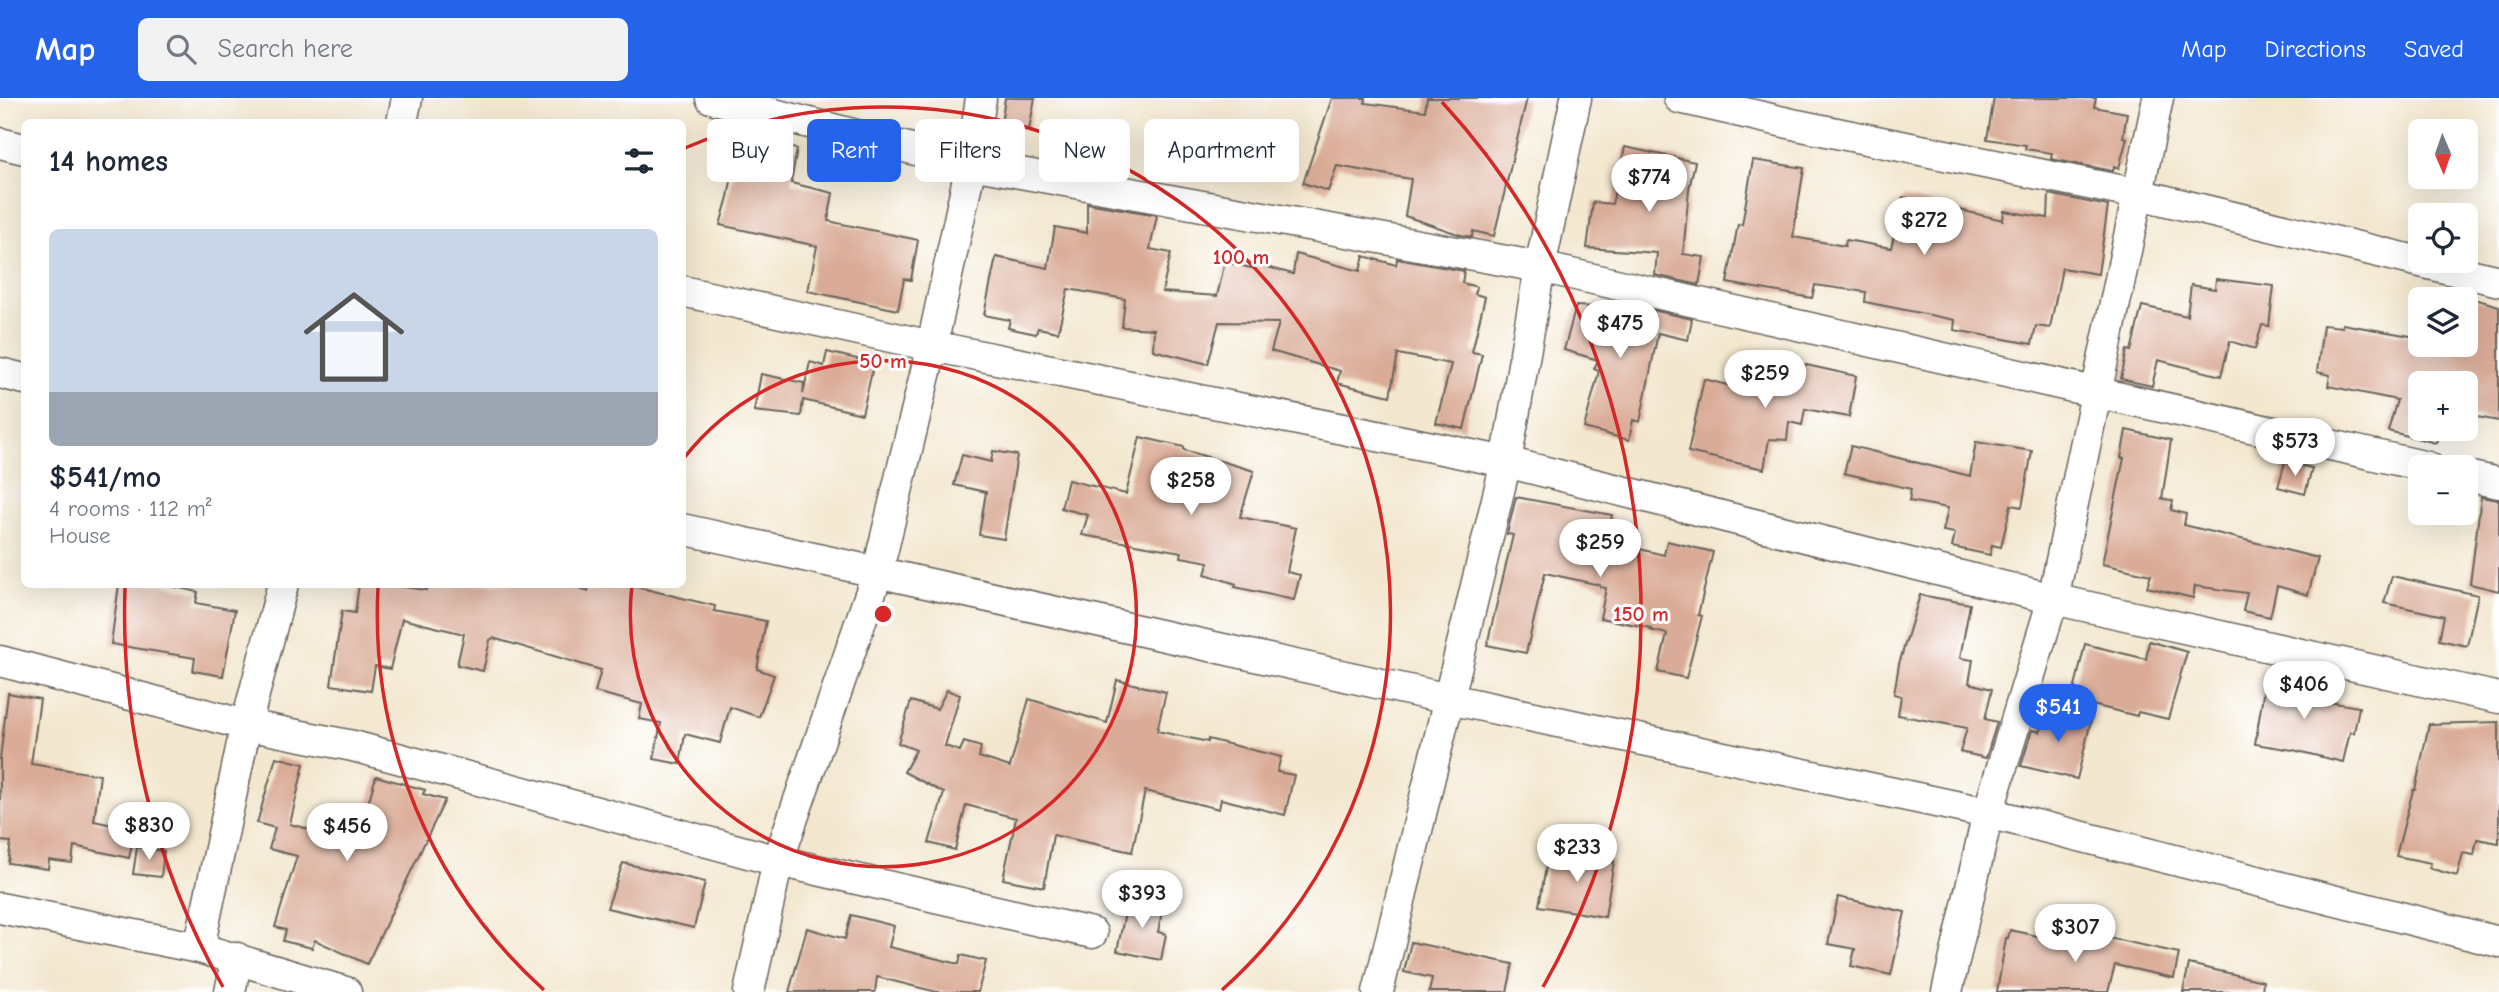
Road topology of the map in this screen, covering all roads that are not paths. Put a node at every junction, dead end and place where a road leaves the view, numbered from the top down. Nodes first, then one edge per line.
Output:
1 (407, 98) edge
2 (711, 98) edge
3 (981, 98) edge
4 (1576, 98) edge
5 (1679, 98) edge
6 (2158, 98) edge
7 (403, 119) edge
8 (978, 119) edge
9 (0, 144) edge
10 (21, 148) edge
11 (915, 150) edge
12 (1025, 174) edge
13 (967, 182) edge
14 (2138, 194) junction
15 (1540, 267) junction
16 (2499, 281) edge
17 (686, 292) edge
18 (932, 346) junction
19 (0, 373) edge
20 (21, 378) edge
21 (2096, 392) junction
22 (1506, 461) junction
23 (2408, 462) edge
24 (2478, 479) edge
25 (2499, 483) edge
26 (686, 529) edge
27 (877, 573) junction
28 (282, 588) edge
29 (2053, 599) junction
30 (0, 661) edge
31 (2499, 698) edge
32 (1449, 699) junction
33 (246, 725) junction
34 (1988, 813) junction
35 (778, 861) junction
36 (0, 908) edge
37 (1092, 933) dead end
38 (2499, 942) edge
39 (199, 948) junction
40 (237, 958) junction
41 (230, 992) edge
42 (346, 992) edge
43 (749, 992) edge
44 (1378, 992) edge
45 (1947, 992) edge

1 - 7 street
2 - 11 street
3 - 8 street
4 - 15 street
5 - 14 street
6 - 14 street
9 - 10 street
12 - 15 street
13 - 18 street
14 - 16 street
14 - 21 street
15 - 21 street
15 - 22 street
17 - 18 street
18 - 22 street
18 - 27 street
19 - 20 street
21 - 23 street
21 - 29 street
22 - 29 street
22 - 32 street
24 - 25 street
26 - 27 street
27 - 32 street
27 - 35 street
28 - 33 street
29 - 31 street
29 - 34 street
30 - 33 street
32 - 34 street
32 - 44 street
33 - 35 street
33 - 39 street
34 - 38 street
34 - 45 street
35 - 37 street
35 - 43 street
36 - 39 street
39 - 40 street
40 - 41 street
40 - 42 street

